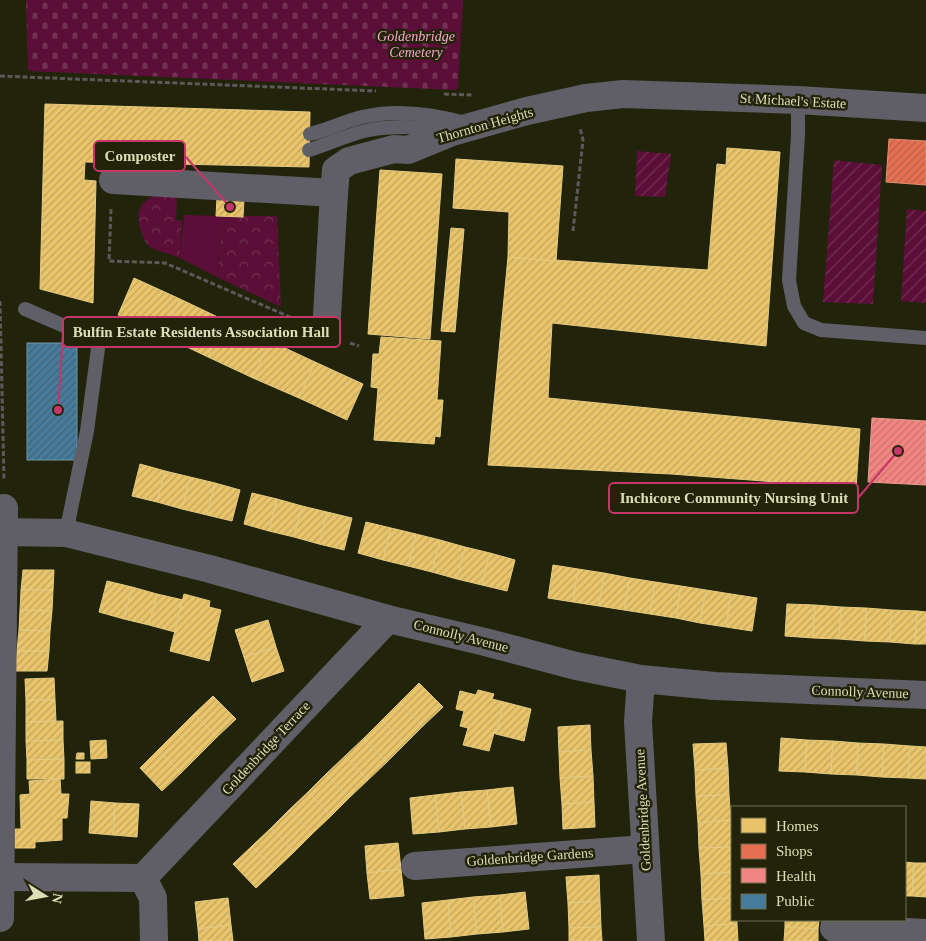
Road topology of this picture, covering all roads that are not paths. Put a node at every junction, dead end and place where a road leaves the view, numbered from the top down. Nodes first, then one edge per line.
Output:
1 (661, 95) joint
2 (798, 100) junction
3 (926, 108) edge
4 (463, 129) junction
5 (310, 134) dead end
6 (309, 150) dead end
7 (113, 180) road end
8 (334, 193) junction
9 (24, 309) dead end
10 (326, 332) road end
11 (926, 338) edge
12 (66, 533) junction
13 (388, 619) junction
14 (641, 679) junction
15 (926, 695) edge
16 (645, 849) junction
17 (415, 866) dead end
18 (1, 877) edge
19 (143, 878) junction
20 (0, 918) edge
21 (834, 928) dead end
22 (926, 933) edge
23 (154, 941) edge
24 (652, 941) edge

1 - 2 street, St Michael's Estate
1 - 4 street, Thornton Heights
2 - 3 street, St Michael's Estate
2 - 11 lane
4 - 5 lane
4 - 6 lane
4 - 8 street, Thornton Heights
7 - 8 street
8 - 10 street, Thornton Heights
9 - 12 lane
12 - 13 street, Connolly Avenue
12 - 18 street, Connolly Avenue
13 - 14 street, Connolly Avenue
13 - 19 street, Goldenbridge Terrace
14 - 15 street, Connolly Avenue
14 - 16 street, Goldenbridge Avenue
16 - 17 street, Goldenbridge Gardens
16 - 24 street, Goldenbridge Avenue
18 - 19 street
18 - 20 street
19 - 23 street
21 - 22 street

